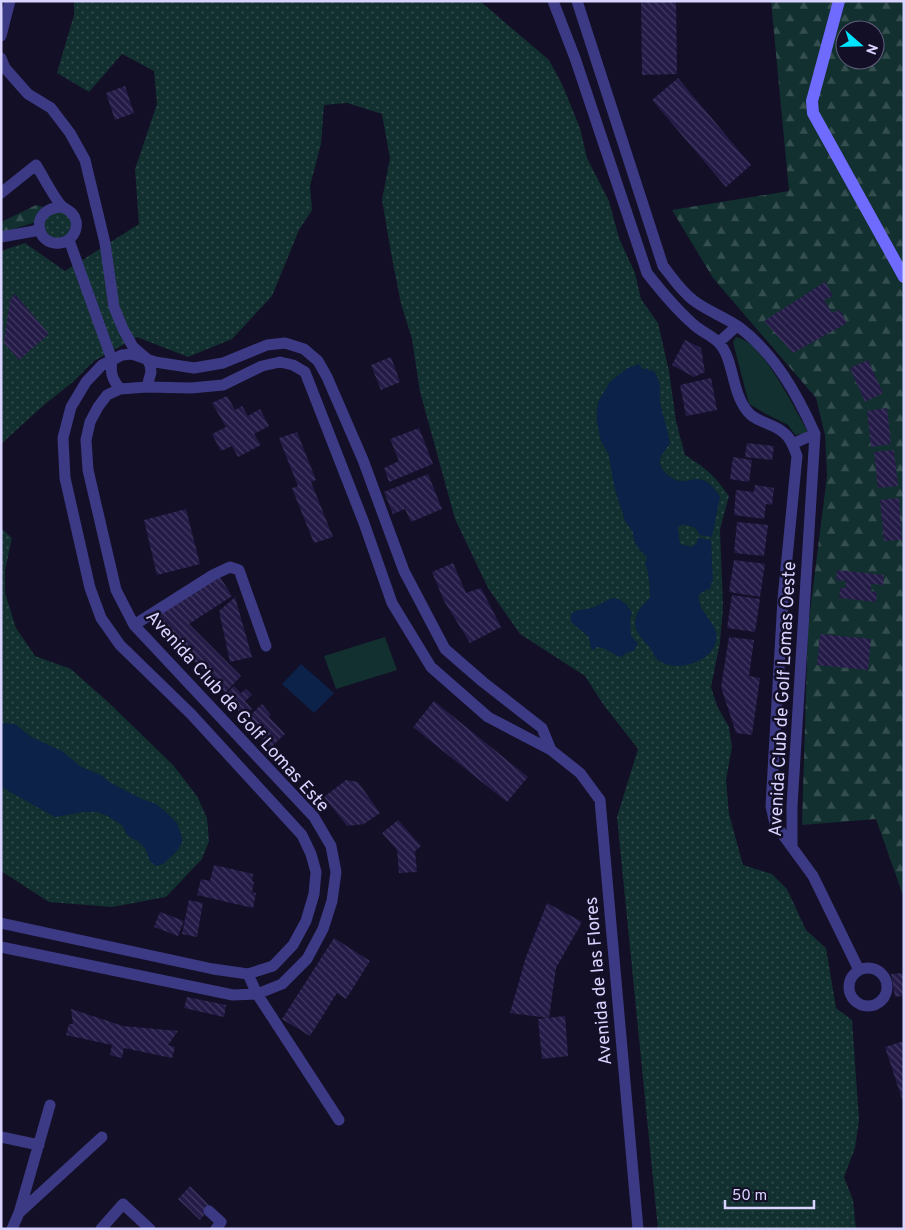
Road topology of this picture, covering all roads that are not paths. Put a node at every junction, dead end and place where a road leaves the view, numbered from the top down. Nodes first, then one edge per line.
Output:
1 (10, 1) edge
2 (552, 1) edge
3 (577, 1) edge
4 (839, 1) edge
5 (1, 36) edge
6 (1, 58) edge
7 (1, 193) edge
8 (62, 207) junction
9 (40, 230) junction
10 (1, 237) edge
11 (70, 240) junction
12 (904, 276) edge
13 (737, 326) junction
14 (719, 342) junction
15 (147, 359) junction
16 (112, 360) junction
17 (147, 387) junction
18 (120, 389) junction
19 (815, 434) junction
20 (792, 444) junction
21 (134, 625) junction
22 (266, 646) dead end
23 (551, 750) junction
24 (792, 846) junction
25 (1, 923) edge
26 (1, 947) edge
27 (859, 970) dead end
28 (248, 974) junction
29 (257, 994) junction
30 (50, 1105) dead end
31 (339, 1120) dead end
32 (1, 1137) edge
33 (102, 1137) dead end
34 (39, 1145) junction
35 (209, 1211) dead end
36 (19, 1213) junction
37 (12, 1229) edge
38 (101, 1229) edge
39 (150, 1229) edge
40 (216, 1229) edge
41 (638, 1229) edge

1 - 5 street
2 - 14 street
3 - 13 street, Avenida Club de Golf Lomas Oeste
4 - 12 main road
6 - 15 street
7 - 8 street
8 - 9 street
8 - 11 street
9 - 10 street
9 - 11 street
11 - 16 street
13 - 14 street
13 - 19 street, Avenida Club de Golf Lomas Oeste
14 - 20 street
15 - 16 street, Avenida Club de Golf Lomas Este
15 - 17 street
15 - 23 street, Avenida Club de Golf Lomas Este
16 - 18 street
16 - 28 street, Avenida Club de Golf Lomas Este
17 - 18 street
17 - 23 street
18 - 21 street, Avenida Club de Golf Lomas Este
19 - 20 street
19 - 24 street, Avenida Club de Golf Lomas Oeste
20 - 24 street, Avenida Club de Golf Lomas Oeste
21 - 22 street
21 - 29 street, Avenida Club de Golf Lomas Este
23 - 41 street, Avenida de las Flores
24 - 27 street
25 - 28 street, Avenida Club de Golf Lomas Este
26 - 29 street, Avenida Club de Golf Lomas Este
28 - 29 street
29 - 31 street
30 - 34 street
32 - 34 street
33 - 36 street
34 - 36 street
35 - 40 street
36 - 37 street
38 - 39 street

